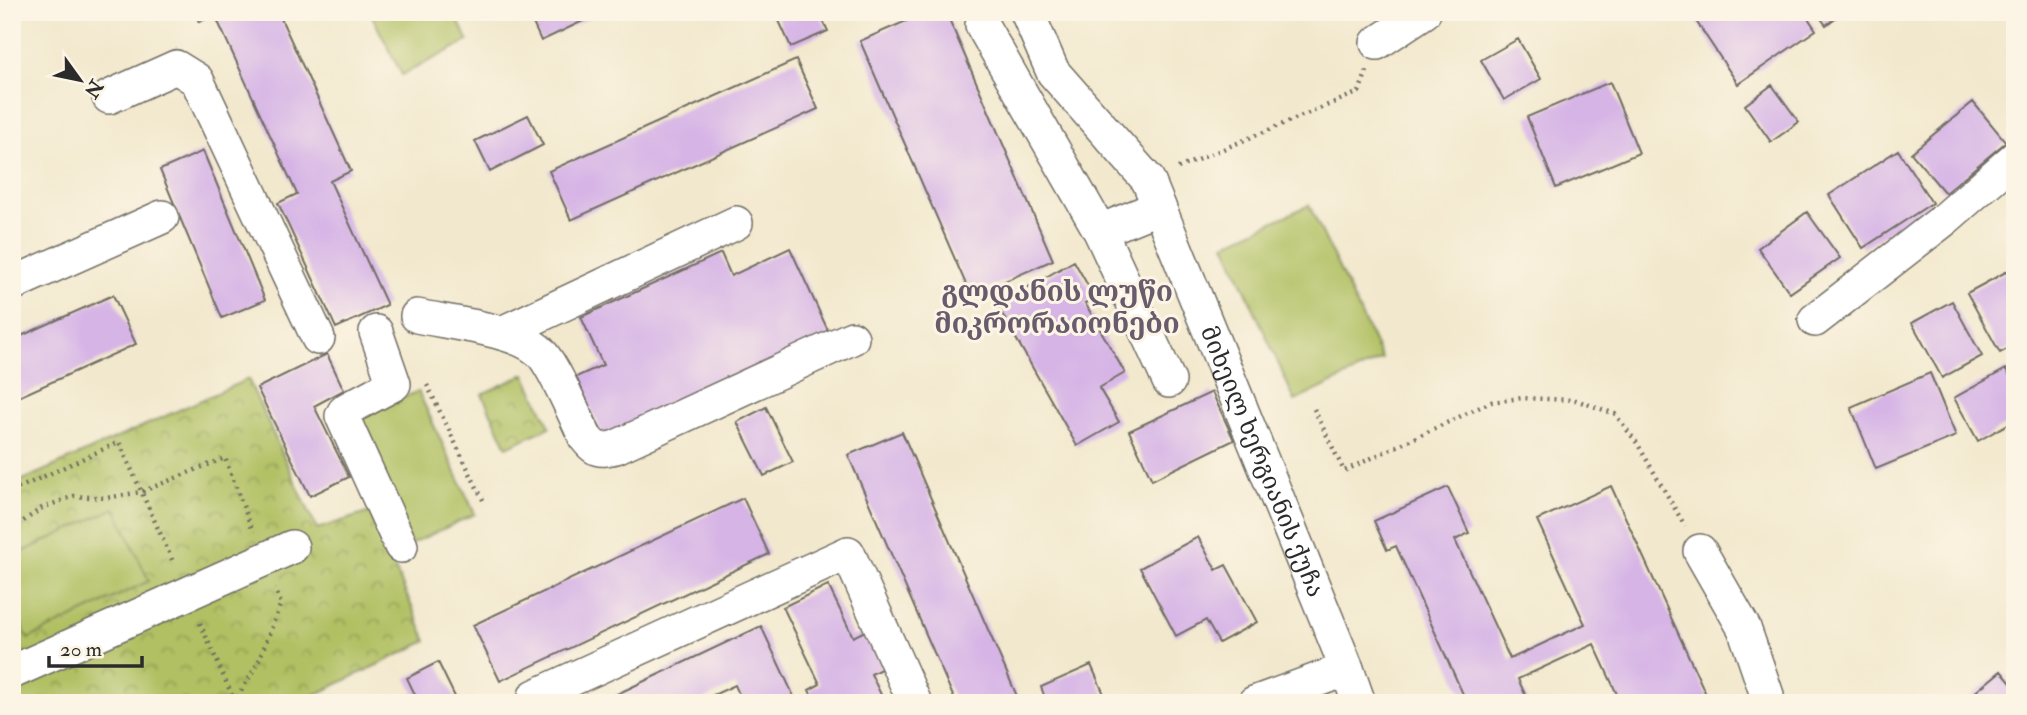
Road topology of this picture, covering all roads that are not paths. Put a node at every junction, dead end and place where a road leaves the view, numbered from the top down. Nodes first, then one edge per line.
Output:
1 (1027, 12) edge
2 (1424, 12) edge
3 (982, 25) dead end
4 (1377, 43) road end
5 (109, 97) dead end
6 (2015, 158) edge
7 (1154, 194) junction
8 (162, 216) dead end
9 (736, 223) dead end
10 (1100, 231) junction
11 (12, 284) edge
12 (417, 316) dead end
13 (1815, 320) dead end
14 (376, 332) dead end
15 (502, 334) junction
16 (318, 338) dead end
17 (852, 338) dead end
18 (1169, 381) dead end
19 (401, 546) dead end
20 (1700, 551) road end
21 (278, 553) road end
22 (1347, 669) junction
23 (12, 672) edge
24 (535, 696) dead end
25 (915, 703) edge
26 (1254, 703) edge
27 (1359, 703) edge
28 (1767, 703) edge

1 - 7 street, მიხეილ ხერგიანის ქუჩა
2 - 4 street
3 - 10 street
5 - 16 street
6 - 13 street
7 - 10 street
7 - 22 street, მიხეილ ხერგიანის ქუჩა
8 - 11 street
9 - 15 street
10 - 18 street
12 - 15 street
14 - 19 street
15 - 17 street
20 - 28 street
21 - 23 street
22 - 26 street
22 - 27 street, მიხეილ ხერგიანის ქუჩა
24 - 25 street

